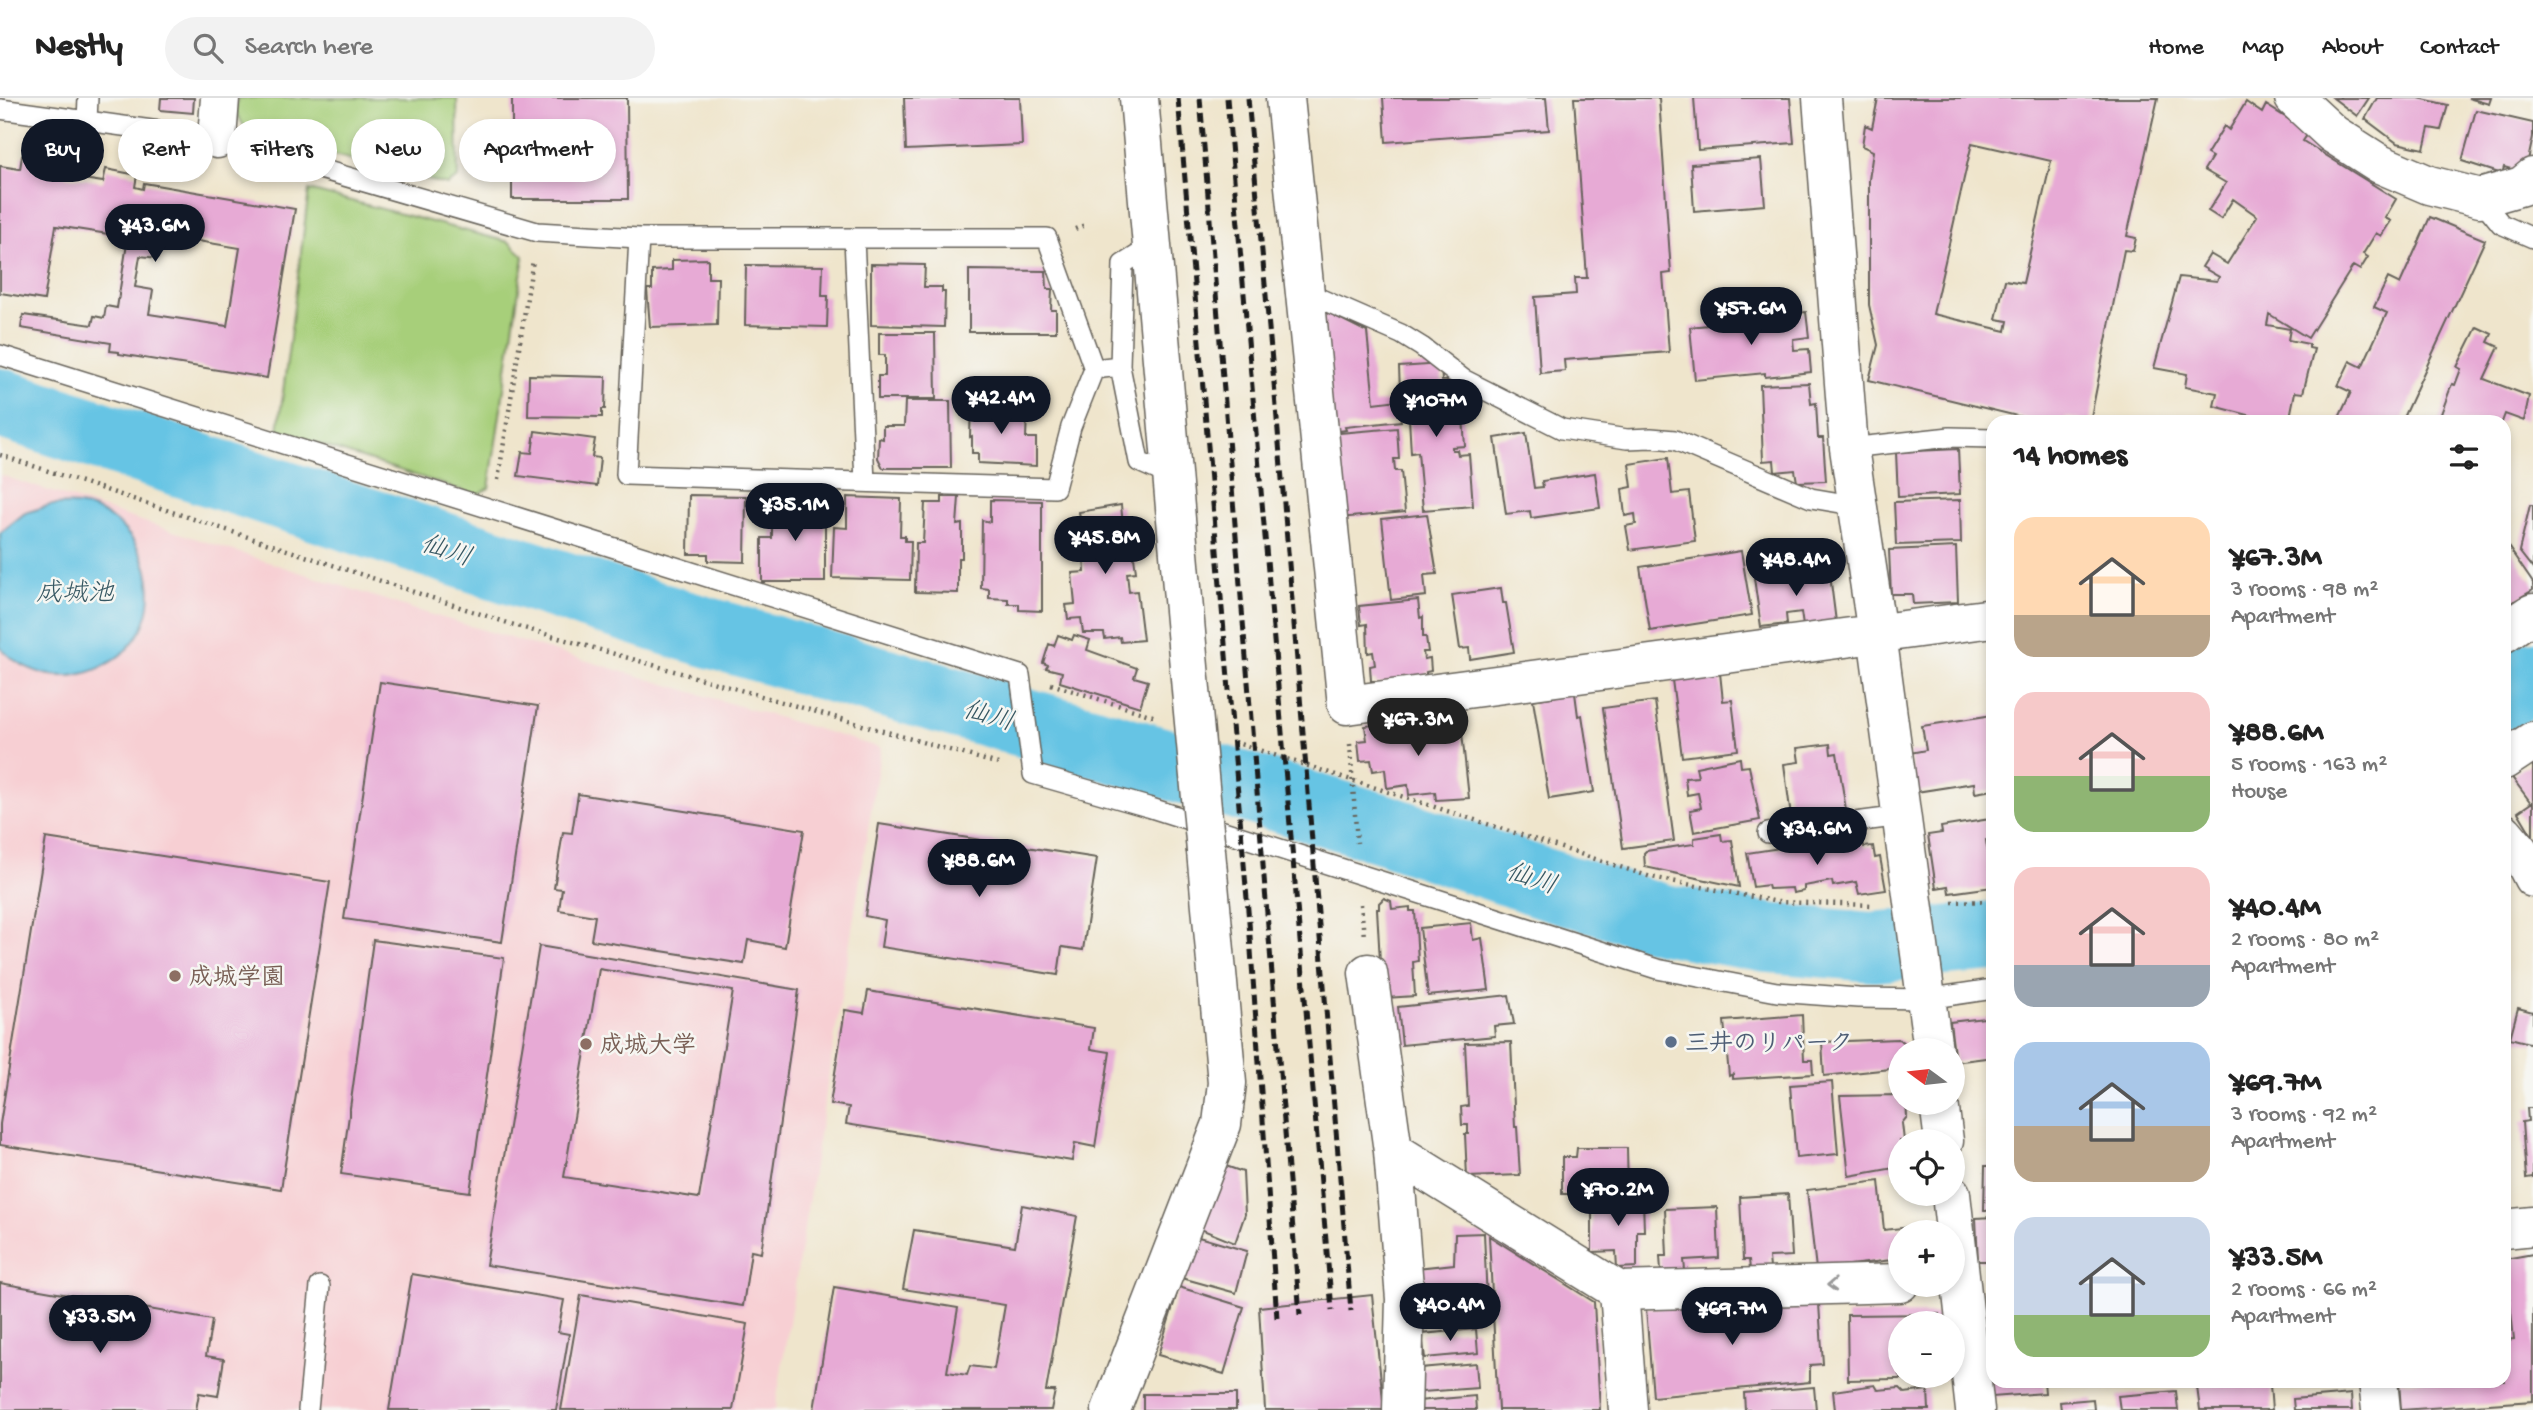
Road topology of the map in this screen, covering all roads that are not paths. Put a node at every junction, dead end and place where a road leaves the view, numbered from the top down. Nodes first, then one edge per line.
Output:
1 (88, 98) edge
2 (220, 98) edge
3 (1139, 98) edge
4 (1285, 98) edge
5 (1822, 98) edge
6 (2294, 98) edge
7 (0, 109) edge
8 (72, 119) edge
9 (87, 119) edge
10 (104, 123) edge
11 (217, 139) junction
12 (2533, 177) edge
13 (2480, 198) junction
14 (2533, 237) edge
15 (639, 238) junction
16 (854, 238) junction
17 (1152, 246) junction
18 (1307, 293) junction
19 (0, 355) edge
20 (1120, 366) junction
21 (1094, 369) junction
22 (1986, 438) edge
23 (1850, 449) junction
24 (1173, 477) junction
25 (865, 482) junction
26 (1858, 506) junction
27 (2533, 613) edge
28 (1986, 619) edge
29 (2511, 628) edge
30 (1877, 634) junction
31 (2533, 741) edge
32 (2511, 755) edge
33 (1902, 816) junction
34 (1768, 833) dead end
35 (2511, 841) edge
36 (2533, 878) edge
37 (1368, 973) road end
38 (1986, 989) edge
39 (1925, 990) junction
40 (1931, 1038) edge
41 (1393, 1152) junction
42 (1954, 1206) edge
43 (2533, 1226) edge
44 (2511, 1228) edge
45 (1969, 1280) edge
46 (1888, 1283) edge
47 (320, 1286) dead end
48 (1619, 1291) junction
49 (2379, 1388) edge
50 (308, 1410) edge
51 (1111, 1410) edge
52 (1402, 1410) edge
53 (1628, 1410) edge
54 (1975, 1410) edge
55 (2381, 1410) edge

1 - 9 lane
2 - 11 street
3 - 17 street
4 - 18 street
5 - 23 street
6 - 13 street
7 - 8 lane
10 - 11 lane
11 - 15 lane
12 - 13 street
13 - 14 lane
15 - 16 lane
15 - 25 lane
16 - 21 lane
16 - 25 lane
17 - 20 lane
17 - 24 street
18 - 26 lane
18 - 30 street
19 - 39 lane
20 - 21 lane
20 - 24 lane
21 - 25 lane
22 - 23 lane
23 - 26 street
24 - 51 street, bridge
26 - 30 street
27 - 29 street
28 - 30 street
30 - 33 street
31 - 32 street
33 - 34 lane
33 - 39 street
35 - 36 street
37 - 41 street
38 - 39 lane
39 - 40 street
41 - 48 street
41 - 52 street
42 - 45 street
43 - 44 street
45 - 54 street
46 -> 48 street
47 - 50 lane
48 - 53 street
49 - 55 street

